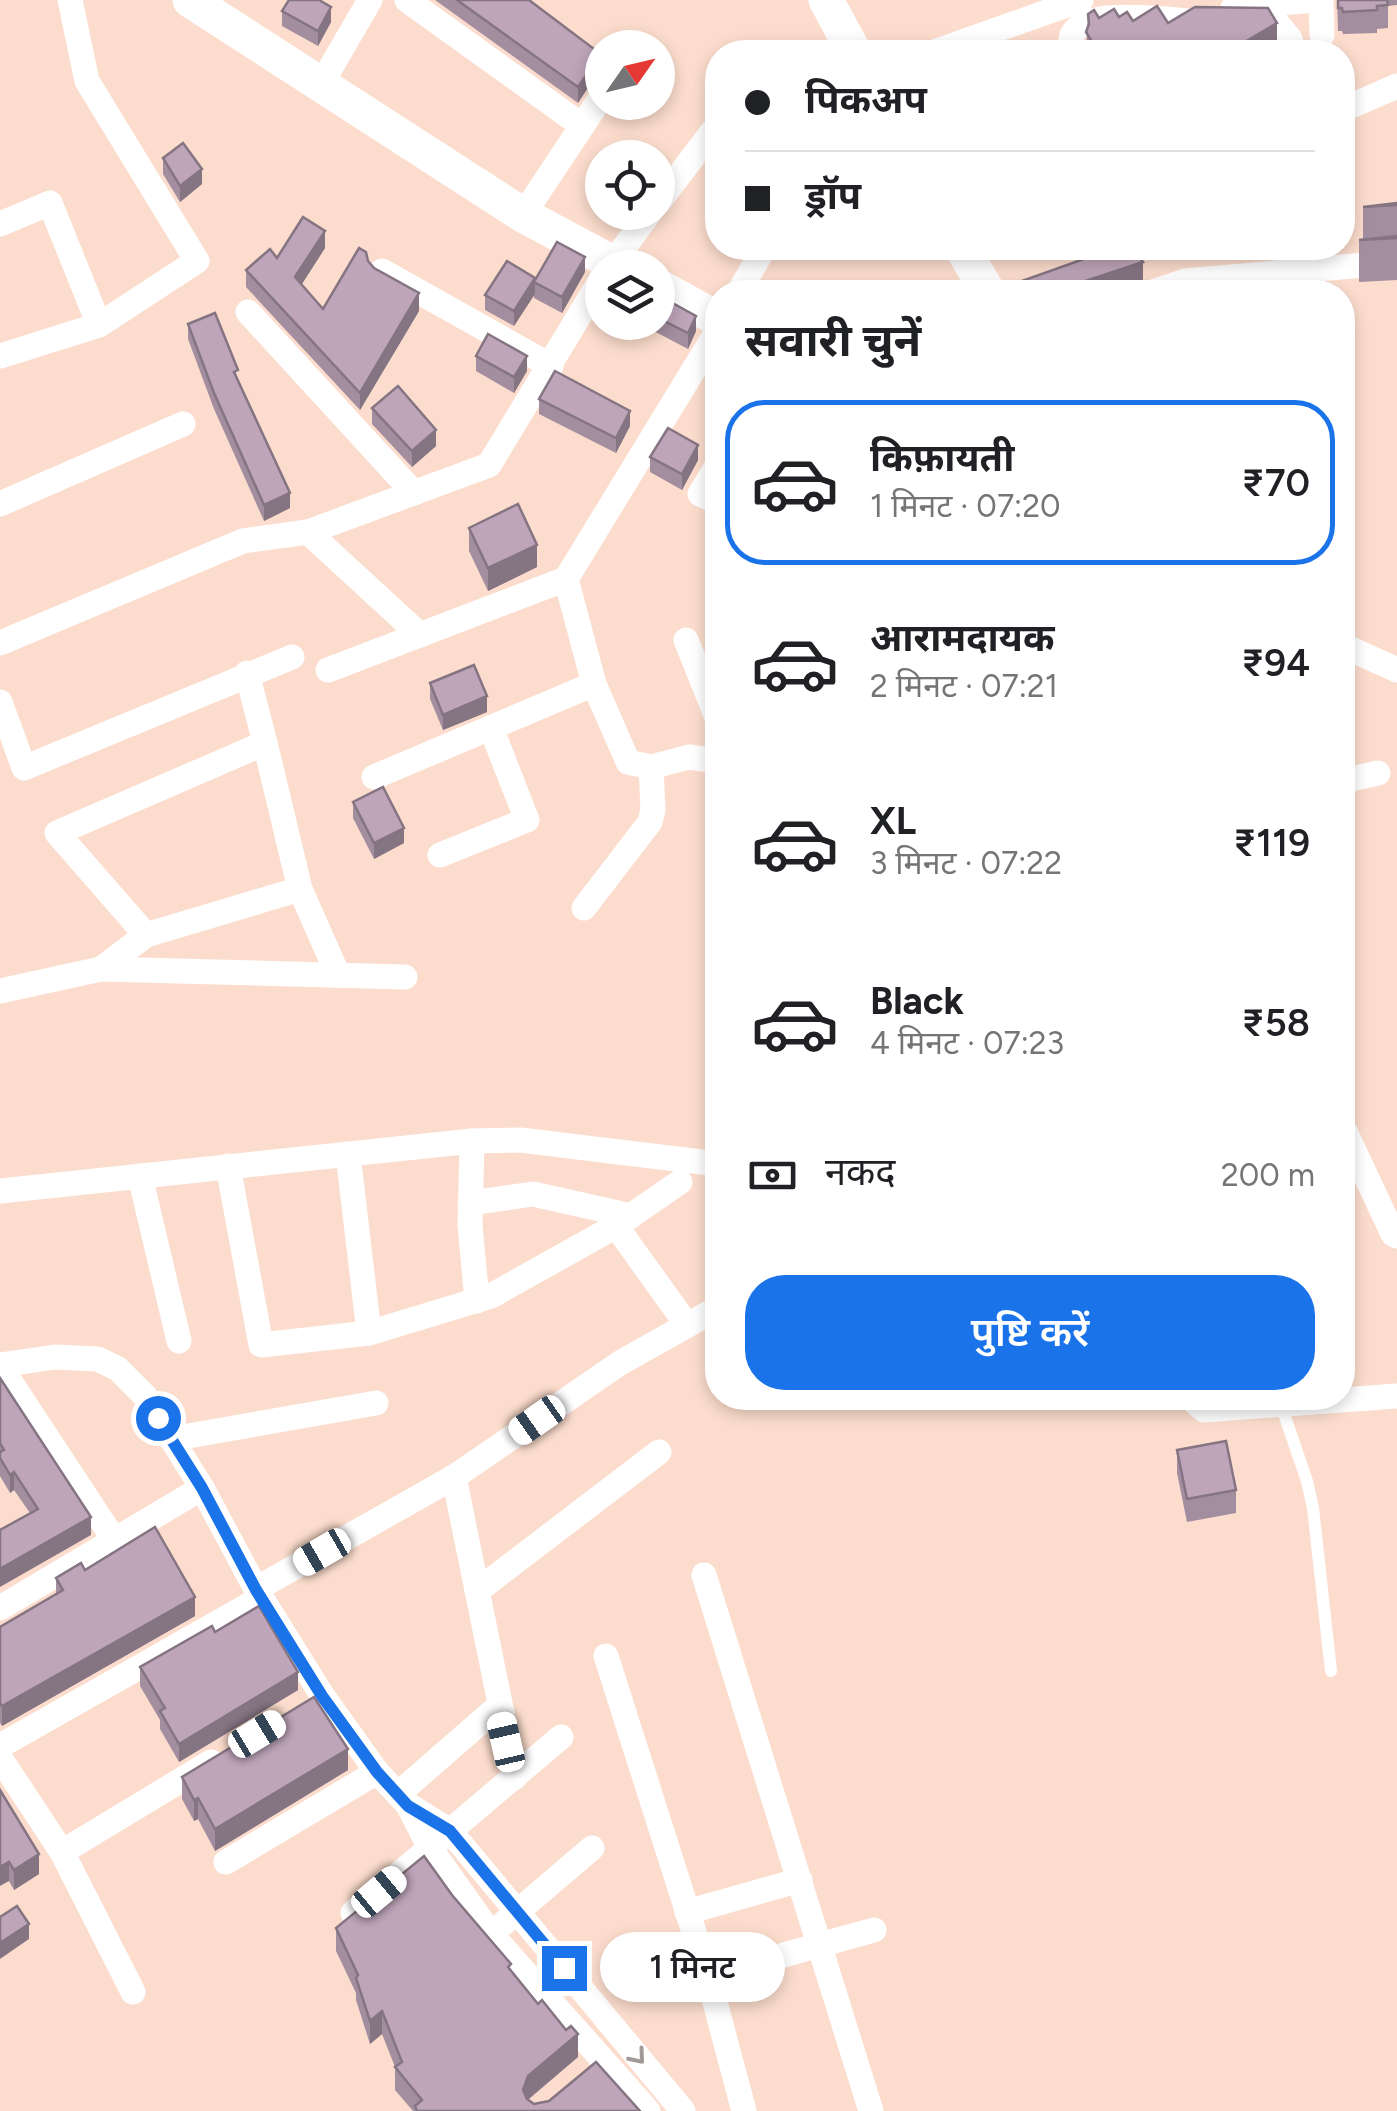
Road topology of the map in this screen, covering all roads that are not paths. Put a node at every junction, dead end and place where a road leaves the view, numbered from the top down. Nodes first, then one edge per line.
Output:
1 (70, 0) edge
2 (370, 0) edge
3 (408, 0) edge
4 (826, 0) edge
5 (1081, 0) edge
6 (1156, 0) edge
7 (1313, 0) edge
8 (1321, 0) edge
9 (209, 5) edge
10 (1322, 34) dead end
11 (848, 40) edge
12 (968, 40) edge
13 (1071, 40) edge
14 (1290, 40) edge
15 (320, 86) junction
16 (1397, 86) edge
17 (1355, 104) edge
18 (586, 120) edge
19 (582, 126) junction
20 (705, 141) edge
21 (675, 180) edge
22 (522, 215) junction
23 (0, 224) edge
24 (585, 253) edge
25 (1397, 262) edge
26 (382, 271) edge
27 (1195, 280) edge
28 (675, 295) edge
29 (585, 311) edge
30 (705, 311) edge
31 (248, 312) dead end
32 (98, 325) junction
33 (705, 351) edge
34 (0, 356) edge
35 (551, 366) junction
36 (184, 424) dead end
37 (414, 493) junction
38 (0, 504) edge
39 (308, 532) junction
40 (566, 579) junction
41 (420, 635) junction
42 (686, 640) dead end
43 (0, 643) edge
44 (1355, 652) edge
45 (292, 657) dead end
46 (328, 670) dead end
47 (1397, 670) edge
48 (246, 674) junction
49 (594, 684) junction
50 (705, 688) edge
51 (0, 702) edge
52 (491, 728) junction
53 (265, 742) junction
54 (705, 759) edge
55 (652, 767) junction
56 (1378, 773) dead end
57 (374, 777) dead end
58 (1355, 778) edge
59 (440, 855) dead end
60 (300, 889) junction
61 (584, 908) dead end
62 (146, 934) junction
63 (101, 969) junction
64 (338, 975) junction
65 (404, 977) dead end
66 (5, 984) edge
67 (472, 1141) junction
68 (348, 1154) junction
69 (1355, 1154) edge
70 (705, 1162) edge
71 (228, 1166) junction
72 (140, 1176) junction
73 (680, 1182) dead end
74 (0, 1191) edge
75 (470, 1203) junction
76 (624, 1221) junction
77 (1397, 1236) edge
78 (477, 1302) junction
79 (705, 1315) edge
80 (687, 1325) junction
81 (369, 1333) junction
82 (179, 1341) dead end
83 (1, 1366) edge
84 (1397, 1396) edge
85 (1355, 1399) edge
86 (376, 1403) dead end
87 (1283, 1410) edge
88 (171, 1439) junction
89 (659, 1452) dead end
90 (454, 1477) junction
91 (202, 1488) junction
92 (115, 1542) junction
93 (704, 1576) dead end
94 (477, 1592) junction
95 (258, 1594) junction
96 (0, 1608) edge
97 (606, 1656) dead end
98 (1331, 1671) dead end
99 (498, 1706) junction
100 (561, 1737) dead end
101 (0, 1746) edge
102 (224, 1754) edge
103 (0, 1758) edge
104 (377, 1772) junction
105 (514, 1777) junction
106 (403, 1800) junction
107 (450, 1831) junction
108 (430, 1848) junction
109 (592, 1848) dead end
110 (62, 1852) junction
111 (226, 1862) dead end
112 (800, 1880) junction
113 (517, 1912) junction
114 (687, 1912) junction
115 (353, 1913) edge
116 (874, 1930) dead end
117 (491, 1934) junction
118 (821, 1947) junction
119 (708, 1976) junction
120 (133, 1992) dead end
121 (611, 2025) junction
122 (595, 2052) junction
123 (576, 2080) edge
124 (648, 2111) edge
125 (683, 2111) edge
126 (744, 2111) edge
127 (871, 2111) edge

1 - 32 street
2 - 15 street
3 - 19 street
4 - 11 street
5 - 12 street
6 - 7 street
8 - 10 street
9 - 15 street
13 - 14 street
15 - 22 street
16 - 17 street
18 - 19 street
19 - 22 street
20 - 21 street
22 - 24 street
23 - 32 street
25 - 27 street
26 - 35 street
28 - 30 street
29 - 35 street
31 - 37 street
32 - 34 street
33 - 40 street
35 - 37 street
36 - 38 street
37 - 39 street
39 - 41 street
39 - 43 street
40 - 41 street
40 - 49 street
41 - 46 street
42 - 50 street
44 - 47 street
45 - 48 street
48 - 51 street
48 - 53 street
49 - 52 street
49 - 55 street
52 - 57 street
52 - 59 street
53 - 60 street
53 - 62 street
54 - 55 street
55 - 61 street
56 - 58 street
60 - 62 street
60 - 64 street
62 - 63 street
63 - 64 street
63 - 66 street
64 - 65 street
67 - 68 street
67 - 70 street
67 - 75 street
68 - 71 street
68 - 81 street
69 - 77 street
71 - 72 street
71 - 81 street
72 - 74 street
72 - 82 street
73 - 76 street
75 - 76 street
75 - 78 street
76 - 78 street
76 - 80 street
78 - 81 street
79 - 80 street
80 - 90 street
83 - 88 street
83 - 92 street
84 - 85 street
86 - 88 street
87 - 98 lane
88 - 91 street
89 - 94 street
90 - 94 street
90 - 95 street
91 - 92 street
91 - 95 street
92 - 96 street
93 - 112 street
94 - 99 street
95 - 101 street
95 - 104 street
97 - 114 street
99 - 105 street
99 - 106 street
100 - 105 street
102 - 110 street
103 - 110 street
104 - 106 street
104 - 111 street
105 - 107 street
106 - 107 street
106 - 108 street
107 - 108 street
107 - 113 street
108 - 115 street
108 - 117 street
109 - 113 street
110 - 120 street
112 - 114 street
112 - 118 street
113 - 117 street
113 - 121 street
114 - 119 street
116 - 118 street
117 - 122 street
118 - 119 street
118 - 127 street
119 - 126 street
121 - 122 street
121 -> 125 street
122 - 123 street
122 - 124 street

